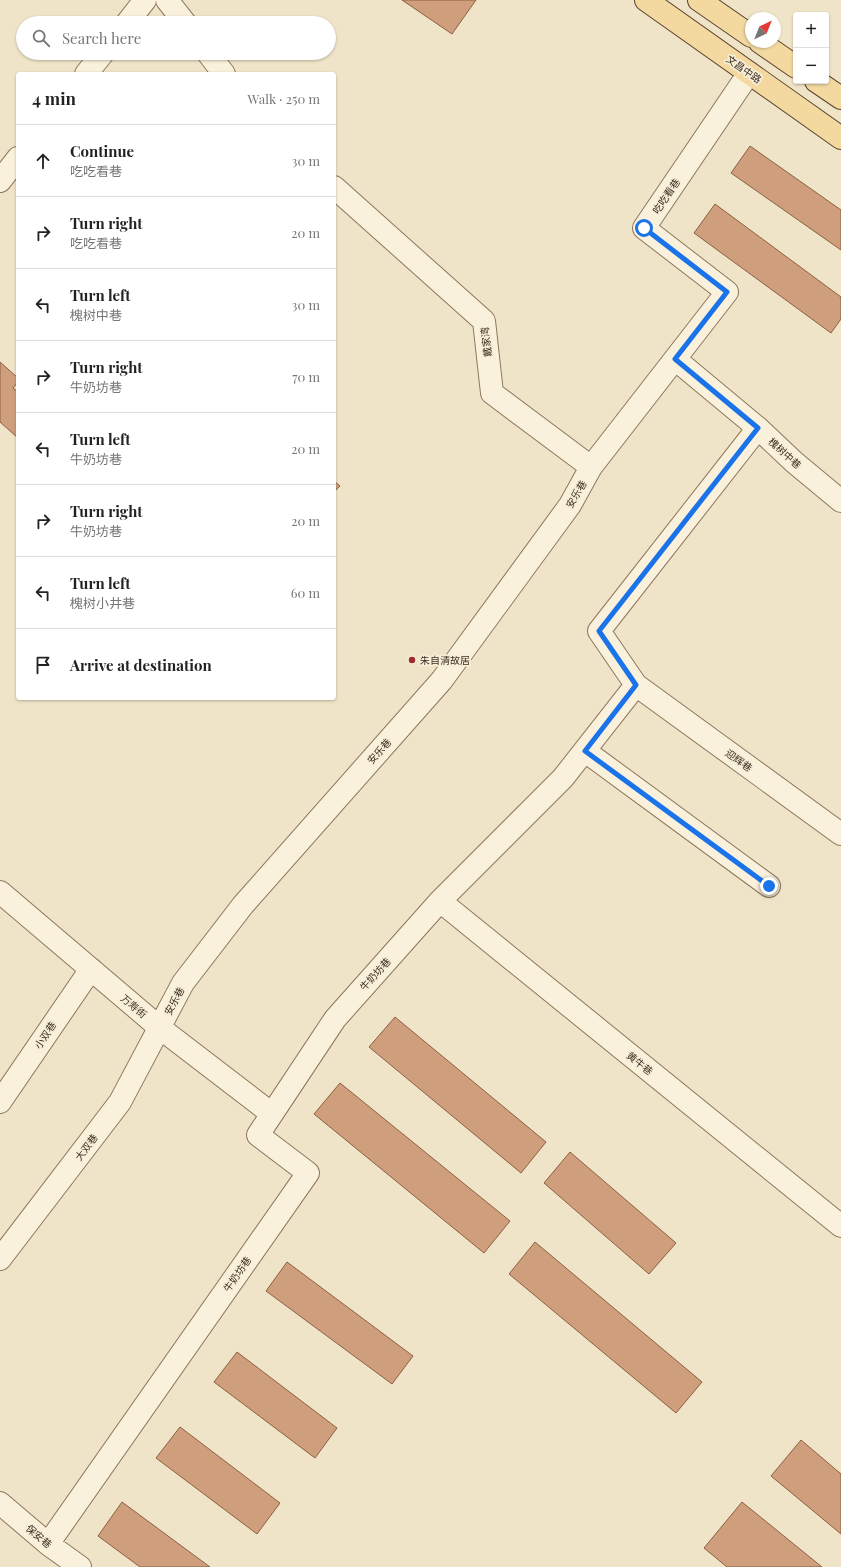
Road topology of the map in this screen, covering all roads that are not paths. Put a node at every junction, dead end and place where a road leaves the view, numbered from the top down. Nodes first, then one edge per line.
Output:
1 (145, 0) edge
2 (167, 0) edge
3 (646, 0) edge
4 (699, 0) edge
5 (132, 16) edge
6 (180, 16) edge
7 (745, 32) edge
8 (769, 48) edge
9 (97, 60) edge
10 (213, 60) edge
11 (793, 65) edge
12 (88, 72) edge
13 (222, 72) edge
14 (749, 73) junction
15 (820, 84) edge
16 (841, 98) edge
17 (841, 138) edge
18 (16, 161) edge
19 (0, 181) edge
20 (336, 189) edge
21 (675, 359) junction
22 (758, 428) junction
23 (591, 467) junction
24 (841, 501) edge
25 (636, 685) junction
26 (585, 751) junction
27 (841, 834) edge
28 (769, 886) dead end
29 (0, 892) edge
30 (440, 901) junction
31 (91, 969) junction
32 (160, 1028) junction
33 (0, 1102) edge
34 (272, 1114) junction
35 (841, 1226) edge
36 (0, 1259) edge
37 (0, 1503) edge
38 (48, 1544) junction
39 (80, 1567) edge

1 - 5 street
2 - 6 street
3 - 14 main road, 文昌中路
4 - 7 main road
8 - 11 main road
9 - 12 street
10 - 13 street
14 - 17 main road, 文昌中路
14 - 21 street, 吃吃看巷
15 - 16 main road
18 - 19 street
20 - 23 street, 戴家湾
21 - 22 street, 槐树中巷
21 - 23 street, 吃吃看巷
22 - 24 street, 槐树中巷
22 - 25 street
23 - 32 street, 安乐巷
25 - 26 street, 牛奶坊巷
25 - 27 street, 迎辉巷
26 - 28 street
26 - 30 street, 牛奶坊巷
29 - 31 street, 万寿街
30 - 34 street, 牛奶坊巷
30 - 35 street, 黄牛巷
31 - 32 street, 万寿街
31 - 33 street, 小双巷
32 - 34 street, 万寿街
32 - 36 street, 大双巷
34 - 38 street, 牛奶坊巷
37 - 38 street, 保安巷
38 - 39 street, 保安巷

